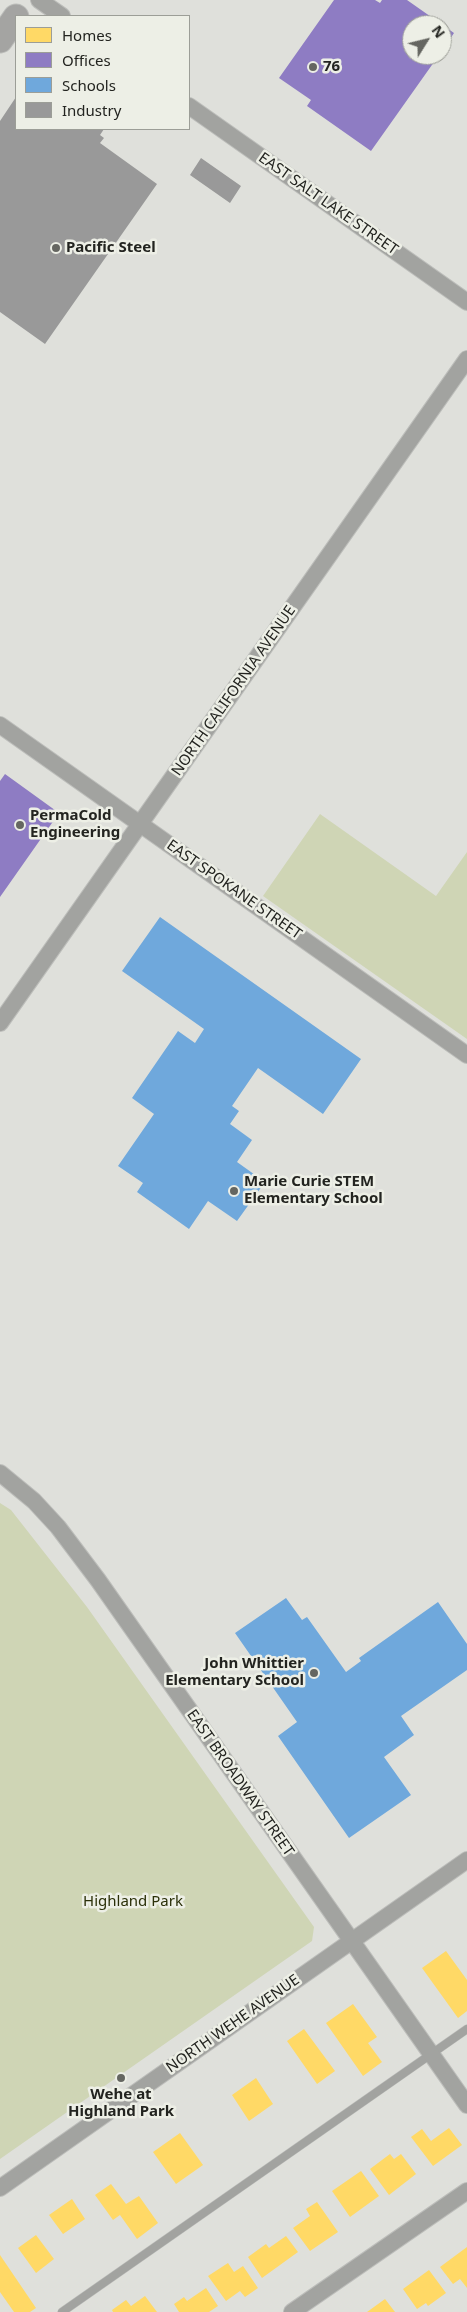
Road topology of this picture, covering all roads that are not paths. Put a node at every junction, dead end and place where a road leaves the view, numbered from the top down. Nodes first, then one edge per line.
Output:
1 (28, 0) edge
2 (39, 0) edge
3 (18, 15) edge
4 (61, 15) edge
5 (15, 20) edge
6 (0, 40) edge
7 (190, 107) edge
8 (467, 302) edge
9 (467, 359) edge
10 (0, 725) edge
11 (140, 824) junction
12 (0, 1023) edge
13 (467, 1055) edge
14 (0, 1473) edge
15 (467, 1860) edge
16 (351, 1942) junction
17 (467, 2029) edge
18 (431, 2054) junction
19 (467, 2105) edge
20 (0, 2188) edge
21 (467, 2191) edge
22 (62, 2312) edge
23 (292, 2312) edge

1 - 3 main road
2 - 4 street
5 - 6 main road
7 - 8 street, EAST SALT LAKE STREET
9 - 11 street, NORTH CALIFORNIA AVENUE
10 - 11 street, EAST SPOKANE STREET
11 - 12 street, NORTH CALIFORNIA AVENUE
11 - 13 street, EAST SPOKANE STREET
14 - 16 street, EAST BROADWAY STREET
15 - 16 street, NORTH WEHE AVENUE
16 - 18 street, EAST BROADWAY STREET
16 - 20 street, NORTH WEHE AVENUE
17 - 18 lane
18 - 19 street, EAST BROADWAY STREET
18 - 22 lane
21 - 23 street

